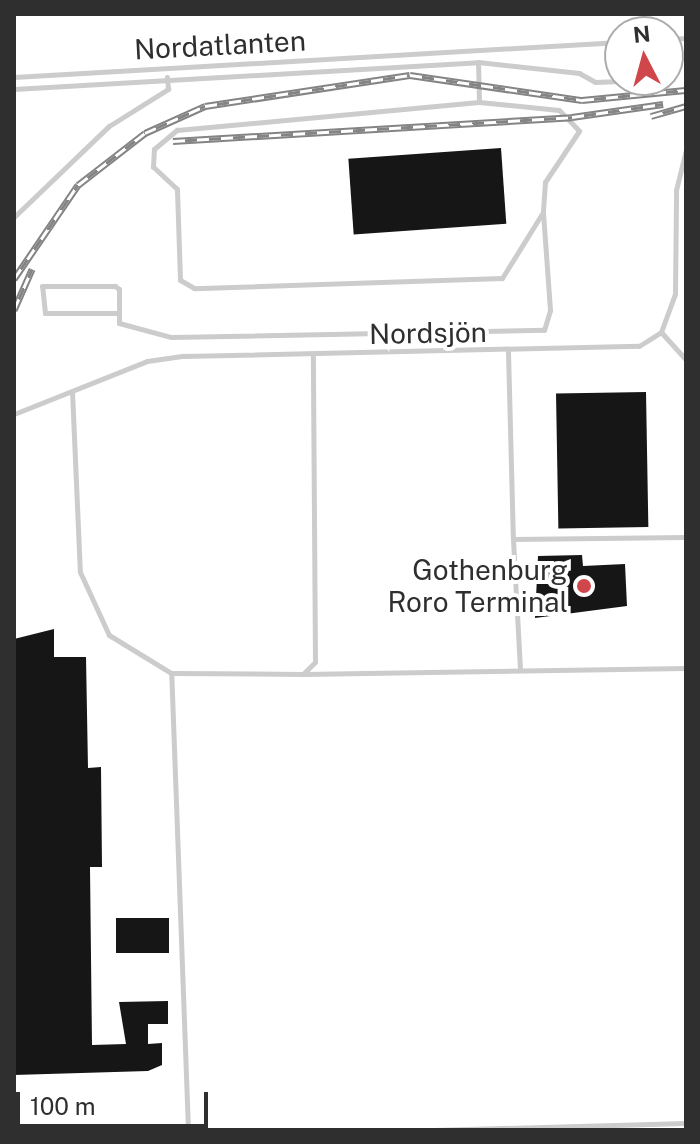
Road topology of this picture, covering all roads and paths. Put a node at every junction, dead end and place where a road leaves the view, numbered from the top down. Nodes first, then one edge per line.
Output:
1 (604, 43) edge
2 (478, 62) junction
3 (14, 77) edge
4 (167, 77) junction
5 (604, 82) edge
6 (14, 89) edge
7 (479, 102) junction
8 (686, 150) edge
9 (543, 212) junction
10 (14, 217) edge
11 (118, 313) junction
12 (661, 332) junction
13 (508, 352) junction
14 (313, 354) junction
15 (686, 360) edge
16 (72, 391) junction
17 (14, 414) edge
18 (686, 537) edge
19 (513, 539) junction
20 (315, 662) junction
21 (686, 668) edge
22 (520, 669) junction
23 (171, 673) junction
24 (303, 674) junction
25 (325, 674) junction
26 (686, 1123) edge
27 (188, 1130) edge
28 (433, 1130) edge

1 - 3 lane, Nordatlanten
2 - 4 lane
2 - 5 lane
2 - 7 lane
4 - 6 lane
4 - 10 lane
7 - 9 lane
7 - 9 lane
8 - 12 lane
9 - 11 lane
11 - 11 lane
12 - 13 lane, Nordsjön
12 - 15 lane
13 - 14 lane, Nordsjön
13 - 19 lane
14 - 16 lane, Nordsjön
14 - 20 lane
16 - 17 lane, Nordsjön
16 - 23 lane
18 - 19 lane
19 - 22 lane
20 - 24 lane
20 - 25 lane
21 - 22 lane
22 - 25 lane
23 - 24 lane
23 - 27 lane
24 - 25 lane
26 - 28 lane

